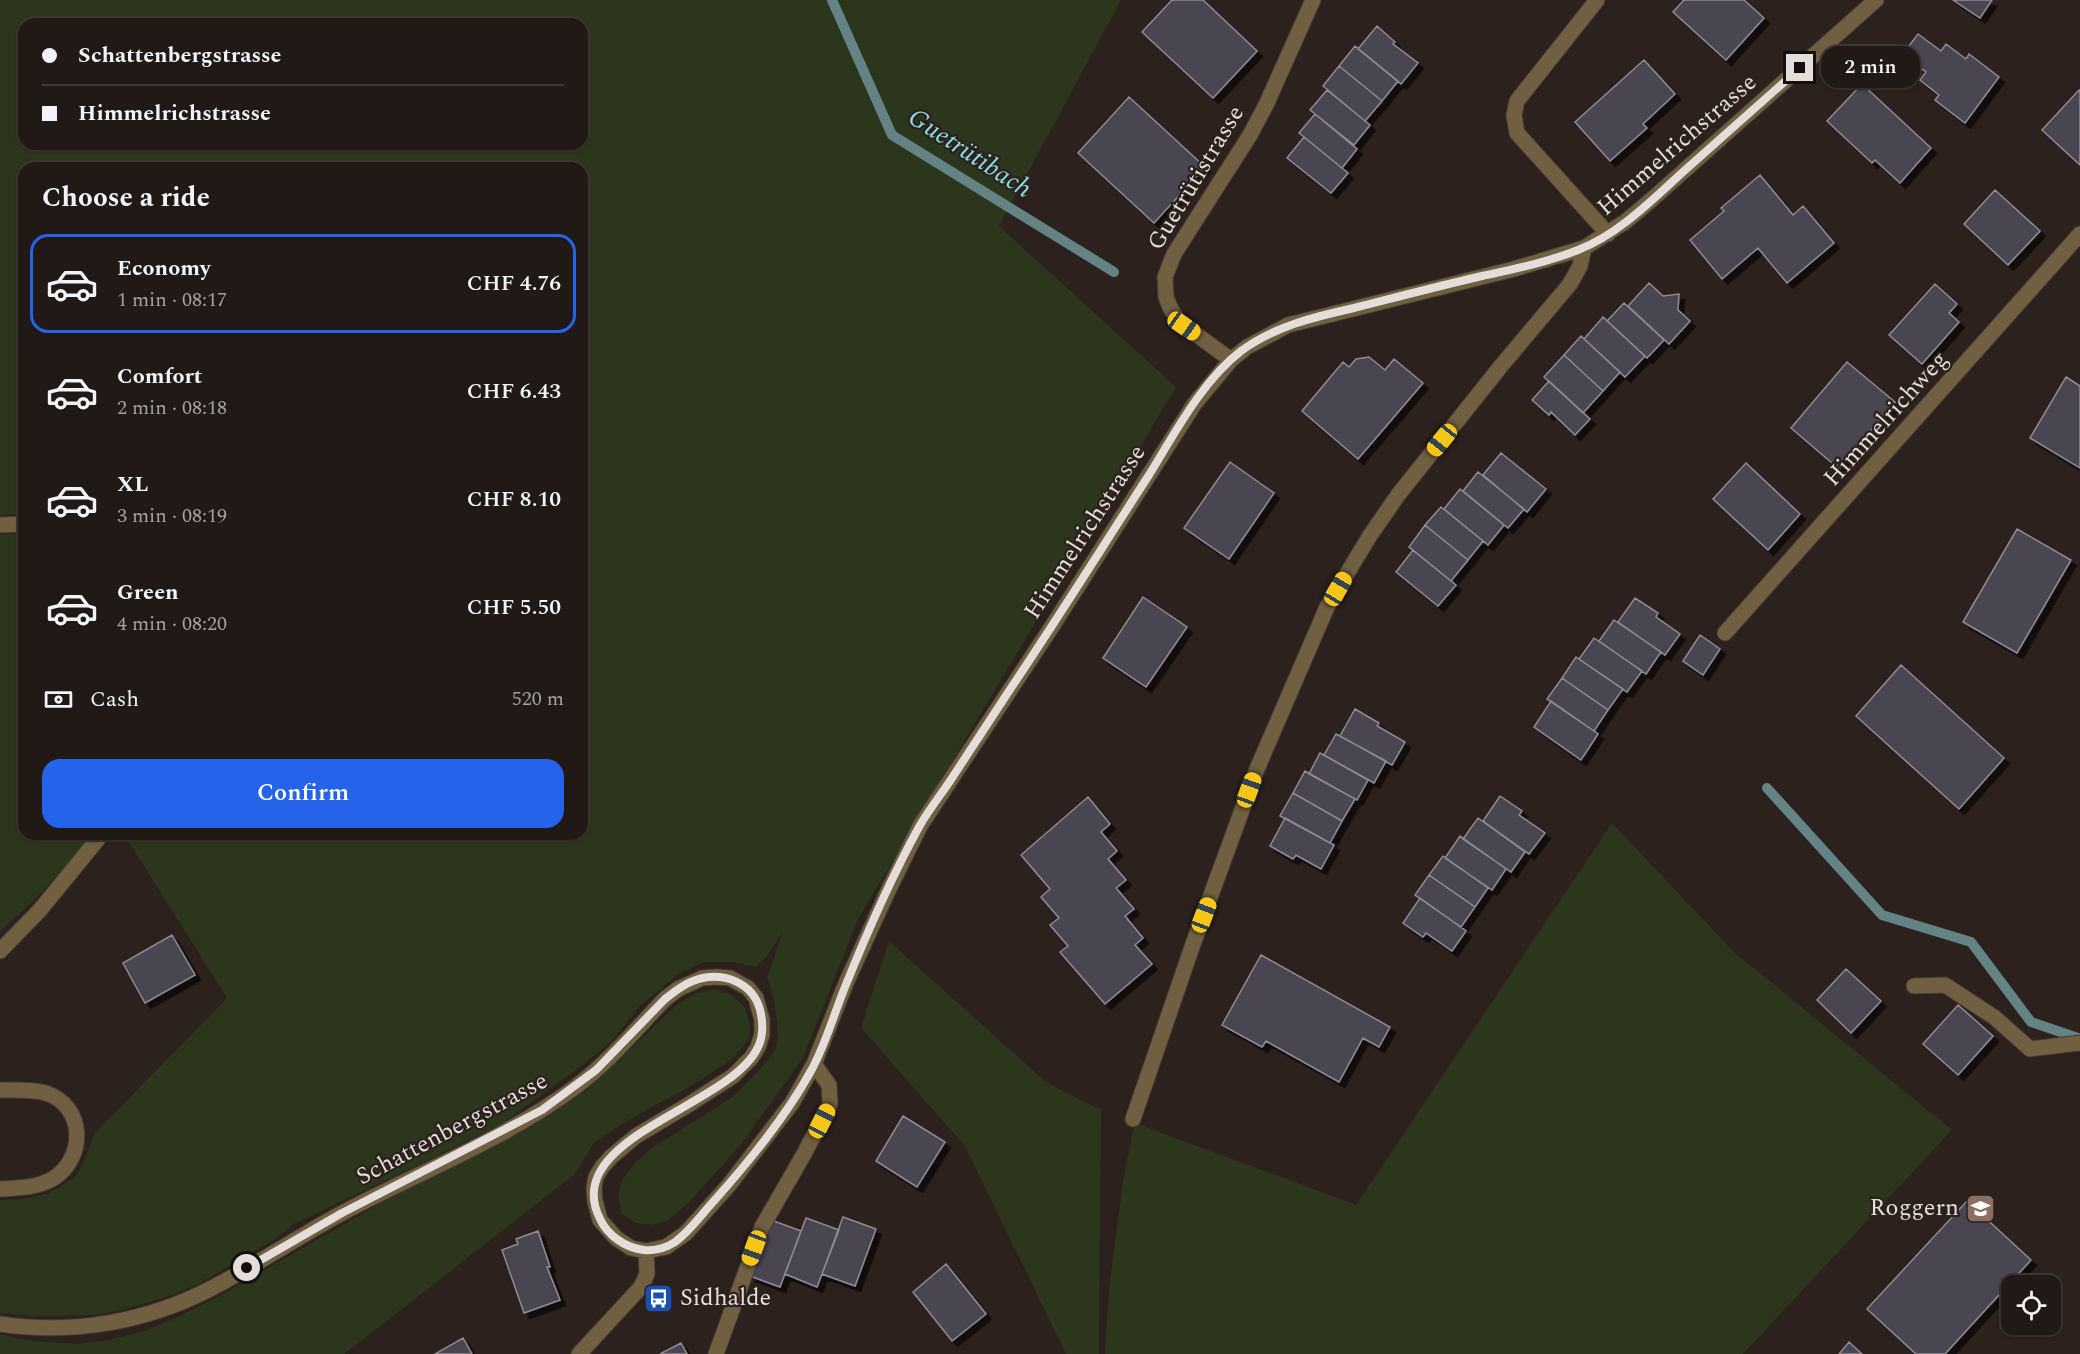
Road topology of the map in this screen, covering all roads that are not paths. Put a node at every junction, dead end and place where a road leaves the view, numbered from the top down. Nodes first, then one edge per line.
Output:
1 (1313, 0) edge
2 (1597, 0) edge
3 (1876, 0) edge
4 (1608, 234) junction
5 (2080, 234) edge
6 (1584, 248) junction
7 (1231, 360) junction
8 (18, 524) edge
9 (0, 525) edge
10 (1725, 633) dead end
11 (97, 840) edge
12 (0, 951) edge
13 (1914, 986) dead end
14 (2080, 1043) edge
15 (814, 1065) junction
16 (0, 1090) edge
17 (1133, 1119) dead end
18 (0, 1189) edge
19 (646, 1251) junction
20 (0, 1324) edge
21 (579, 1354) edge
22 (716, 1354) edge

1 - 7 street, Guetrütistrasse
2 - 4 street
3 - 4 street, Himmelrichstrasse
4 - 6 street, Himmelrichstrasse
5 - 10 street, Himmelrichweg
6 - 7 street, Himmelrichstrasse
6 - 17 street
7 - 15 street, Himmelrichstrasse
8 - 9 street
11 - 12 street
13 - 14 street
15 - 19 street, Himmelrichstrasse
15 - 22 street
16 - 18 street
19 - 20 street, Schattenbergstrasse
19 - 21 street

